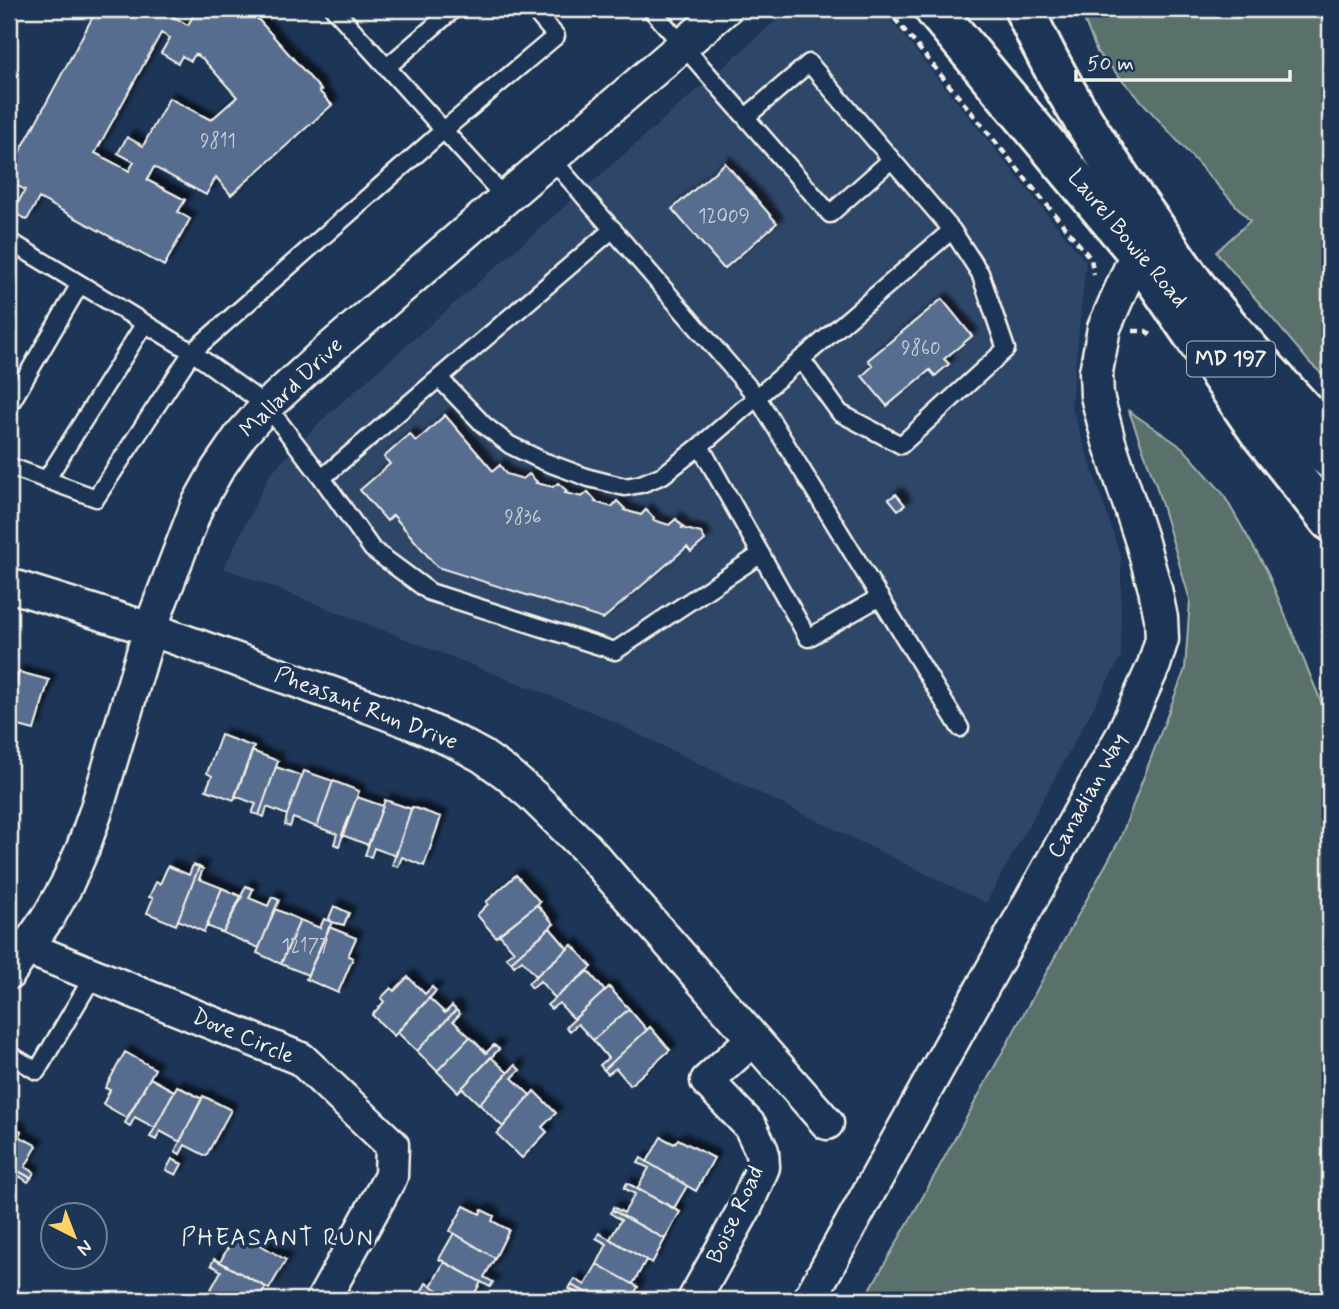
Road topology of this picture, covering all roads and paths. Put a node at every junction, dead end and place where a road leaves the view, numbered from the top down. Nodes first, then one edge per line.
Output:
1 (335, 9) edge
2 (454, 9) edge
3 (534, 9) edge
4 (651, 9) edge
5 (725, 9) edge
6 (934, 9) edge
7 (1024, 9) edge
8 (683, 44) junction
9 (387, 67) junction
10 (746, 117) junction
11 (444, 130) junction
12 (551, 158) junction
13 (891, 160) junction
14 (505, 198) junction
15 (613, 229) junction
16 (952, 230) junction
17 (1137, 253) junction
18 (9, 258) edge
19 (80, 284) junction
20 (145, 323) junction
21 (191, 352) junction
22 (801, 359) junction
23 (439, 378) junction
24 (757, 397) junction
25 (267, 406) junction
26 (9, 407) edge
27 (1330, 438) edge
28 (700, 446) junction
29 (1330, 459) edge
30 (9, 467) edge
31 (322, 478) junction
32 (46, 480) junction
33 (1330, 521) edge
34 (761, 554) junction
35 (9, 585) edge
36 (880, 597) junction
37 (150, 629) junction
38 (960, 728) dead end
39 (27, 947) junction
40 (9, 973) edge
41 (94, 975) junction
42 (753, 1039) junction
43 (9, 1054) edge
44 (827, 1123) dead end
45 (323, 1300) edge
46 (694, 1300) edge
47 (808, 1300) edge

1 - 9 lane
2 - 9 lane
3 - 11 lane
4 - 8 lane
5 - 8 street, Mallard Drive
6 - 17 main road, Laurel Bowie Road / MD 197
7 - 27 main road
8 - 10 lane
8 - 12 street, Mallard Drive
9 - 11 lane
10 - 13 lane
10 - 13 lane
11 - 14 lane
11 - 21 lane
12 - 14 street, Mallard Drive
12 - 15 lane
13 - 16 lane
14 - 25 street, Mallard Drive
15 - 23 lane
15 - 24 lane
16 - 22 lane
16 - 22 lane
17 - 29 main road, Laurel Bowie Road / MD 197
17 - 33 main road
17 - 47 street, Canadian Way
18 - 19 lane
19 - 20 lane
19 - 26 lane
20 - 21 lane
20 - 32 lane
21 - 25 lane
21 - 32 lane
22 - 24 lane
23 - 28 lane
23 - 31 lane
24 - 28 lane
24 - 36 lane
25 - 31 lane
25 - 37 street, Mallard Drive
28 - 34 lane
30 - 32 lane
31 - 34 lane
34 - 36 lane
35 - 37 street, Pheasant Run Drive
36 - 38 lane
37 - 39 street, Mallard Drive
37 - 42 street, Pheasant Run Drive
39 - 40 street, Mallard Drive
39 - 41 street, Dove Circle
41 - 43 lane
41 - 45 street, Dove Circle
42 - 44 street, Pheasant Run Drive
42 - 46 street, Boise Road

